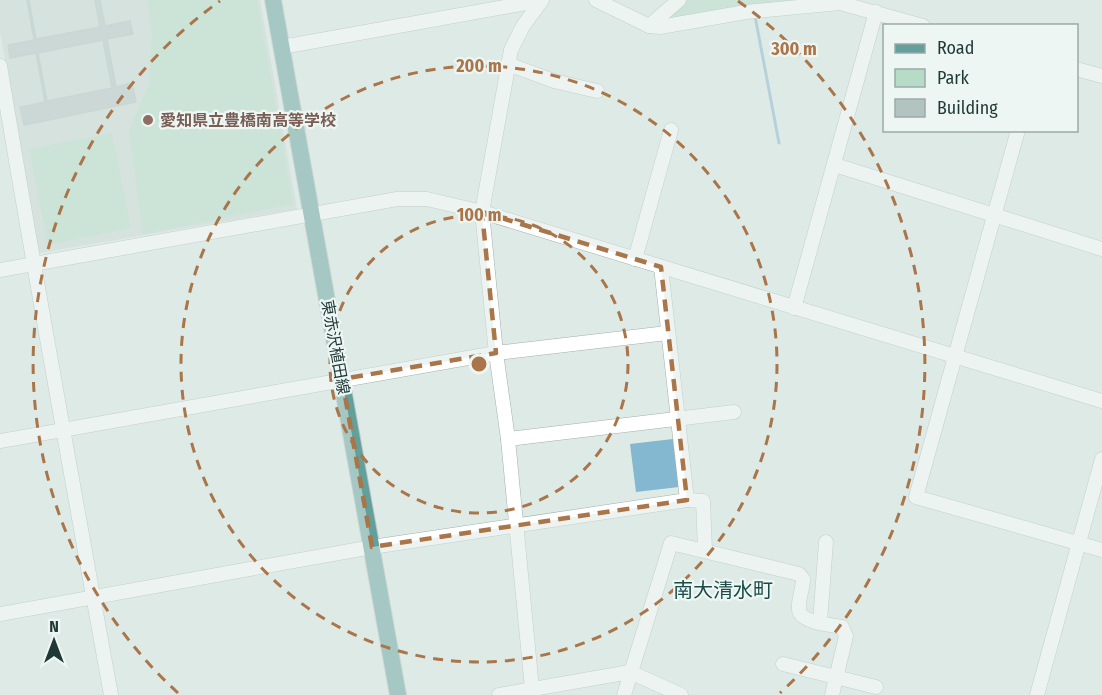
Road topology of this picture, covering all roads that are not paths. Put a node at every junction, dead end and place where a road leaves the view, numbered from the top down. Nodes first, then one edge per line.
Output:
1 (273, 0) edge
2 (596, 0) edge
3 (679, 0) edge
4 (541, 1) edge
5 (840, 1) edge
6 (876, 12) junction
7 (916, 24) edge
8 (649, 26) junction
9 (282, 47) junction
10 (508, 64) junction
11 (0, 66) edge
12 (1078, 69) edge
13 (1102, 76) edge
14 (597, 91) dead end
15 (3, 103) edge
16 (672, 130) dead end
17 (1017, 132) edge
18 (835, 165) junction
19 (482, 212) junction
20 (312, 214) junction
21 (994, 215) junction
22 (1102, 249) edge
23 (635, 259) junction
24 (33, 264) junction
25 (661, 267) junction
26 (0, 270) edge
27 (794, 308) junction
28 (667, 333) junction
29 (496, 353) junction
30 (956, 356) junction
31 (342, 379) junction
32 (1102, 401) edge
33 (734, 412) dead end
34 (677, 418) junction
35 (63, 430) junction
36 (508, 439) junction
37 (0, 441) edge
38 (1102, 459) edge
39 (687, 500) junction
40 (517, 525) junction
41 (826, 542) dead end
42 (1078, 544) junction
43 (372, 546) junction
44 (705, 550) junction
45 (1102, 550) edge
46 (93, 597) junction
47 (0, 614) edge
48 (820, 622) junction
49 (783, 664) dead end
50 (630, 672) junction
51 (837, 677) junction
52 (876, 687) dead end
53 (532, 689) junction
54 (111, 695) edge
55 (398, 695) edge
56 (499, 695) edge
57 (624, 695) edge
58 (681, 695) edge
59 (832, 695) edge
60 (1037, 695) edge

1 - 9 main road, 東赤沢植田線
2 - 8 street
3 - 8 street
4 - 9 street
4 - 10 street
5 - 6 street
5 - 8 street
6 - 7 street
6 - 18 street
9 - 20 main road, 東赤沢植田線
10 - 14 street
10 - 19 street
11 - 15 street
12 - 13 street
15 - 24 street
16 - 23 street
17 - 21 street
18 - 21 street
18 - 27 street
19 - 20 street
19 - 23 street
19 - 29 street
20 - 24 street
20 - 31 main road, 東赤沢植田線
21 - 22 street
21 - 30 street
23 - 25 street
24 - 26 street
24 - 35 street
25 - 27 street
25 - 28 street
27 - 30 street
28 - 29 street
28 - 34 street
29 - 31 street
29 - 36 street
30 - 32 street
30 - 42 street
31 - 35 street
31 - 43 main road, 東赤沢植田線
33 - 34 street
34 - 36 street
34 - 39 street
35 - 37 street
35 - 46 street
36 - 40 street
38 - 42 street
39 - 40 street
39 - 44 street
40 - 43 street
40 - 53 street
41 - 48 street
42 - 45 street
42 - 60 street
43 - 46 street
43 - 55 main road, 東赤沢植田線
44 - 48 street
44 - 50 street
46 - 47 street
46 - 54 street
48 - 51 street
49 - 51 street
50 - 53 street
50 - 57 street
50 - 58 street
51 - 52 street
51 - 59 street
53 - 56 street

